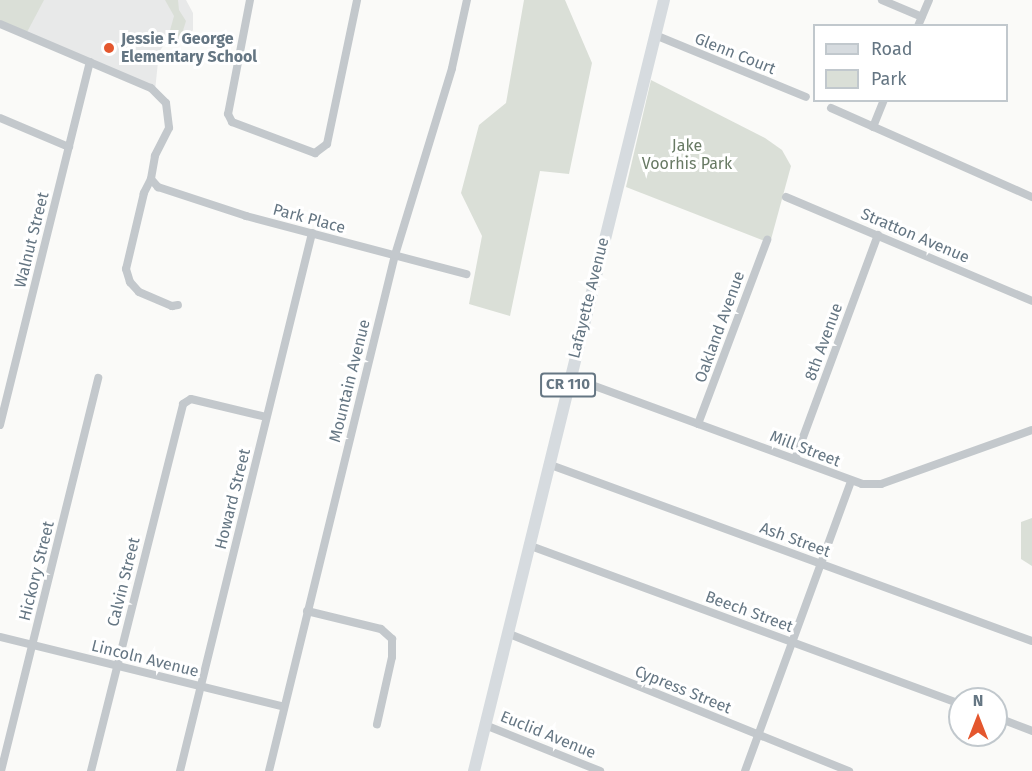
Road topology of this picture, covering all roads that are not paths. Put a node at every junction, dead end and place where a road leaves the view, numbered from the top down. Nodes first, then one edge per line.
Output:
1 (250, 0) edge
2 (357, 0) edge
3 (467, 0) edge
4 (664, 0) edge
5 (882, 0) edge
6 (929, 0) edge
7 (922, 17) junction
8 (0, 24) edge
9 (919, 24) edge
10 (655, 35) junction
11 (90, 62) junction
12 (806, 97) dead end
13 (883, 102) edge
14 (831, 108) dead end
15 (0, 118) edge
16 (873, 126) junction
17 (69, 147) junction
18 (151, 179) junction
19 (1032, 196) edge
20 (786, 197) dead end
21 (312, 233) junction
22 (878, 235) junction
23 (767, 240) dead end
24 (395, 255) junction
25 (466, 274) dead end
26 (1032, 301) edge
27 (178, 305) dead end
28 (570, 377) junction
29 (98, 378) dead end
30 (266, 417) junction
31 (698, 424) junction
32 (0, 425) edge
33 (1032, 430) edge
34 (795, 459) junction
35 (548, 464) junction
36 (850, 482) junction
37 (528, 545) junction
38 (821, 563) junction
39 (307, 611) junction
40 (507, 633) junction
41 (0, 637) edge
42 (1032, 640) edge
43 (792, 642) junction
44 (33, 645) junction
45 (117, 666) junction
46 (201, 687) junction
47 (948, 700) edge
48 (284, 707) junction
49 (1008, 721) edge
50 (377, 724) dead end
51 (485, 725) junction
52 (1032, 730) edge
53 (758, 734) junction
54 (2, 771) edge
55 (91, 771) edge
56 (180, 771) edge
57 (268, 771) edge
58 (474, 771) edge
59 (600, 771) edge
60 (745, 771) edge
61 (849, 771) edge

1 - 2 street
3 - 24 street, Mountain Avenue
4 - 10 main road, Lafayette Avenue / CR 110
5 - 7 street
6 - 7 street
7 - 9 street
8 - 11 street
10 - 12 street, Glenn Court
10 - 28 main road, Lafayette Avenue / CR 110
11 - 17 street, Walnut Street
11 - 18 street
13 - 16 street
14 - 16 street
15 - 17 street
16 - 19 street
17 - 32 street, Walnut Street
18 - 21 street, Park Place
18 - 27 street
20 - 22 street, Stratton Avenue
21 - 24 street, Park Place
21 - 30 street, Howard Street
22 - 26 street, Stratton Avenue
22 - 34 street, 8th Avenue
23 - 31 street, Oakland Avenue
24 - 25 street, Park Place
24 - 39 street, Mountain Avenue
28 - 31 street, Mill Street
28 - 35 main road, Lafayette Avenue / CR 110
29 - 44 street, Hickory Street
30 - 45 street, Calvin Street
30 - 46 street, Howard Street
31 - 34 street, Mill Street
33 - 36 street, Mill Street
34 - 36 street, Mill Street
35 - 37 main road, Lafayette Avenue / CR 110
35 - 38 street, Ash Street
36 - 38 street
37 - 40 main road, Lafayette Avenue / CR 110
37 - 43 street, Beech Street
38 - 42 street, Ash Street
38 - 43 street
39 - 48 street, Mountain Avenue
39 - 50 street
40 - 51 main road, Lafayette Avenue / CR 110
40 - 53 street, Cypress Street
41 - 44 street, Lincoln Avenue
43 - 47 street, Beech Street
43 - 53 street
44 - 45 street, Lincoln Avenue
44 - 54 street, Hickory Street
45 - 46 street, Lincoln Avenue
45 - 55 street, Calvin Street
46 - 48 street, Lincoln Avenue
46 - 56 street, Howard Street
48 - 57 street, Mountain Avenue
49 - 52 street
51 - 58 main road, Lafayette Avenue / CR 110
51 - 59 street, Euclid Avenue
53 - 60 street
53 - 61 street, Cypress Street

